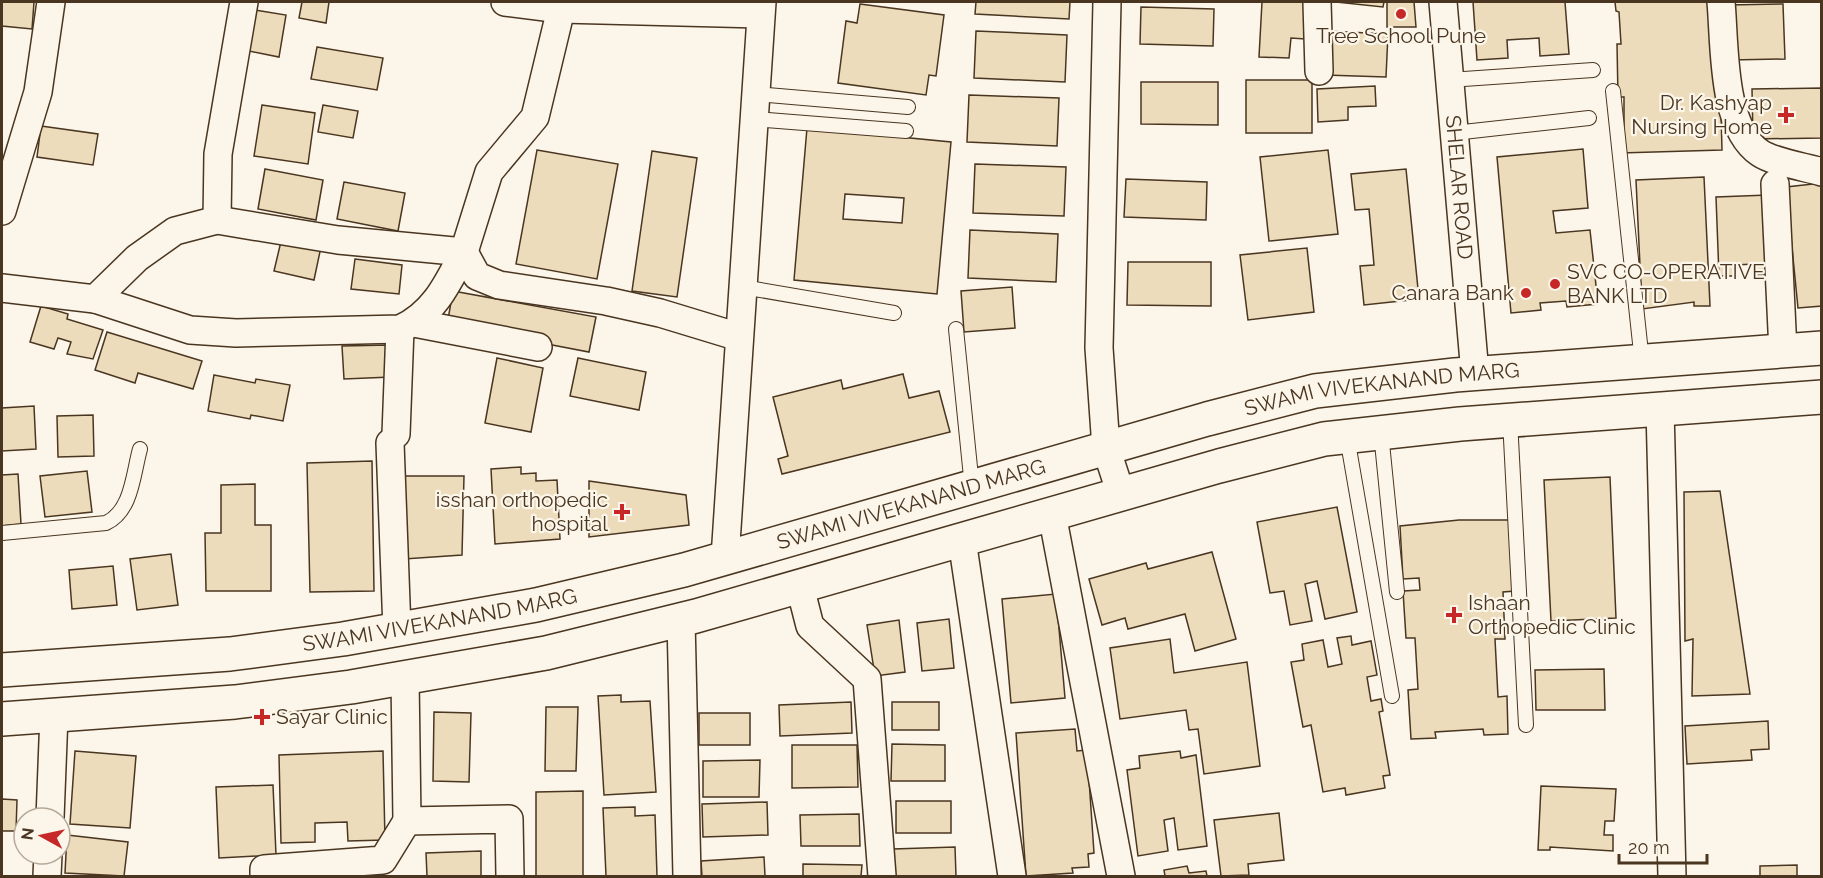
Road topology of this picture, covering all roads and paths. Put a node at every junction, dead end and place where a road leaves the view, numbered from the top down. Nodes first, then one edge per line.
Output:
1 (51, 2) edge
2 (244, 2) edge
3 (505, 2) edge
4 (1107, 2) edge
5 (1317, 2) edge
6 (1443, 2) edge
7 (1721, 2) edge
8 (623, 6) edge
9 (761, 8) edge
10 (561, 9) junction
11 (1319, 70) dead end
12 (1593, 70) dead end
13 (1449, 80) junction
14 (1613, 91) dead end
15 (754, 107) junction
16 (908, 107) dead end
17 (1589, 118) dead end
18 (906, 130) dead end
19 (1454, 133) junction
20 (1821, 172) edge
21 (1775, 184) dead end
22 (2, 211) edge
23 (218, 220) junction
24 (464, 252) junction
25 (743, 287) junction
26 (2, 288) edge
27 (95, 299) junction
28 (894, 313) dead end
29 (407, 326) junction
30 (956, 329) dead end
31 (739, 337) junction
32 (538, 347) dead end
33 (1821, 348) edge
34 (1783, 351) junction
35 (1642, 362) junction
36 (1475, 374) junction
37 (1821, 397) edge
38 (1660, 409) junction
39 (1510, 420) junction
40 (1381, 433) junction
41 (1347, 437) junction
42 (1106, 448) junction
43 (140, 449) dead end
44 (972, 487) junction
45 (1120, 494) junction
46 (1052, 514) junction
47 (2, 533) edge
48 (962, 540) junction
49 (725, 558) junction
50 (800, 587) junction
51 (1397, 592) dead end
52 (681, 620) junction
53 (397, 630) junction
54 (2, 670) edge
55 (405, 678) junction
56 (1392, 696) dead end
57 (54, 715) junction
58 (2, 719) edge
59 (1526, 725) dead end
60 (50, 806) edge
61 (407, 822) junction
62 (264, 876) edge
63 (510, 876) edge
64 (687, 876) edge
65 (882, 876) edge
66 (1012, 876) edge
67 (1121, 876) edge
68 (1672, 876) edge

1 - 22 street
2 - 23 street
3 - 10 street
4 - 42 street
5 - 11 street
6 - 13 street, SHELAR ROAD
7 - 20 street
8 - 9 street
8 - 10 street
9 - 15 street
10 - 24 street
12 - 13 lane
13 - 19 street, SHELAR ROAD
14 - 35 lane
15 - 16 lane
15 - 18 lane
15 - 25 street
17 - 19 lane
19 - 36 street, SHELAR ROAD
21 - 34 street
23 - 24 street
23 - 27 street
24 - 29 street
24 - 31 street
25 - 28 lane
25 - 31 street
26 - 27 street
27 - 29 street
29 - 32 street
29 - 53 street
30 - 44 lane
31 - 49 street
33 - 34 main road, SWAMI VIVEKANAND MARG
34 - 35 main road, SWAMI VIVEKANAND MARG
35 - 36 main road, SWAMI VIVEKANAND MARG
36 - 42 main road, SWAMI VIVEKANAND MARG
37 - 38 main road, SWAMI VIVEKANAND MARG
38 - 39 main road, SWAMI VIVEKANAND MARG
38 - 68 street
39 - 40 main road, SWAMI VIVEKANAND MARG
39 - 59 lane
40 - 41 main road, SWAMI VIVEKANAND MARG
40 - 51 lane
41 - 45 main road, SWAMI VIVEKANAND MARG
41 - 56 lane
42 - 44 main road, SWAMI VIVEKANAND MARG
42 - 45 street
43 - 47 lane
44 - 49 main road, SWAMI VIVEKANAND MARG
45 - 46 main road, SWAMI VIVEKANAND MARG
46 - 48 main road, SWAMI VIVEKANAND MARG
46 - 67 street
48 - 50 main road, SWAMI VIVEKANAND MARG
48 - 66 street
49 - 53 main road, SWAMI VIVEKANAND MARG
50 - 52 main road, SWAMI VIVEKANAND MARG
50 - 65 street
52 - 55 main road, SWAMI VIVEKANAND MARG
52 - 64 street
53 - 54 main road, SWAMI VIVEKANAND MARG
55 - 57 main road, SWAMI VIVEKANAND MARG
55 - 61 street
57 - 58 main road, SWAMI VIVEKANAND MARG
57 - 60 street
61 - 62 street
61 - 63 street

